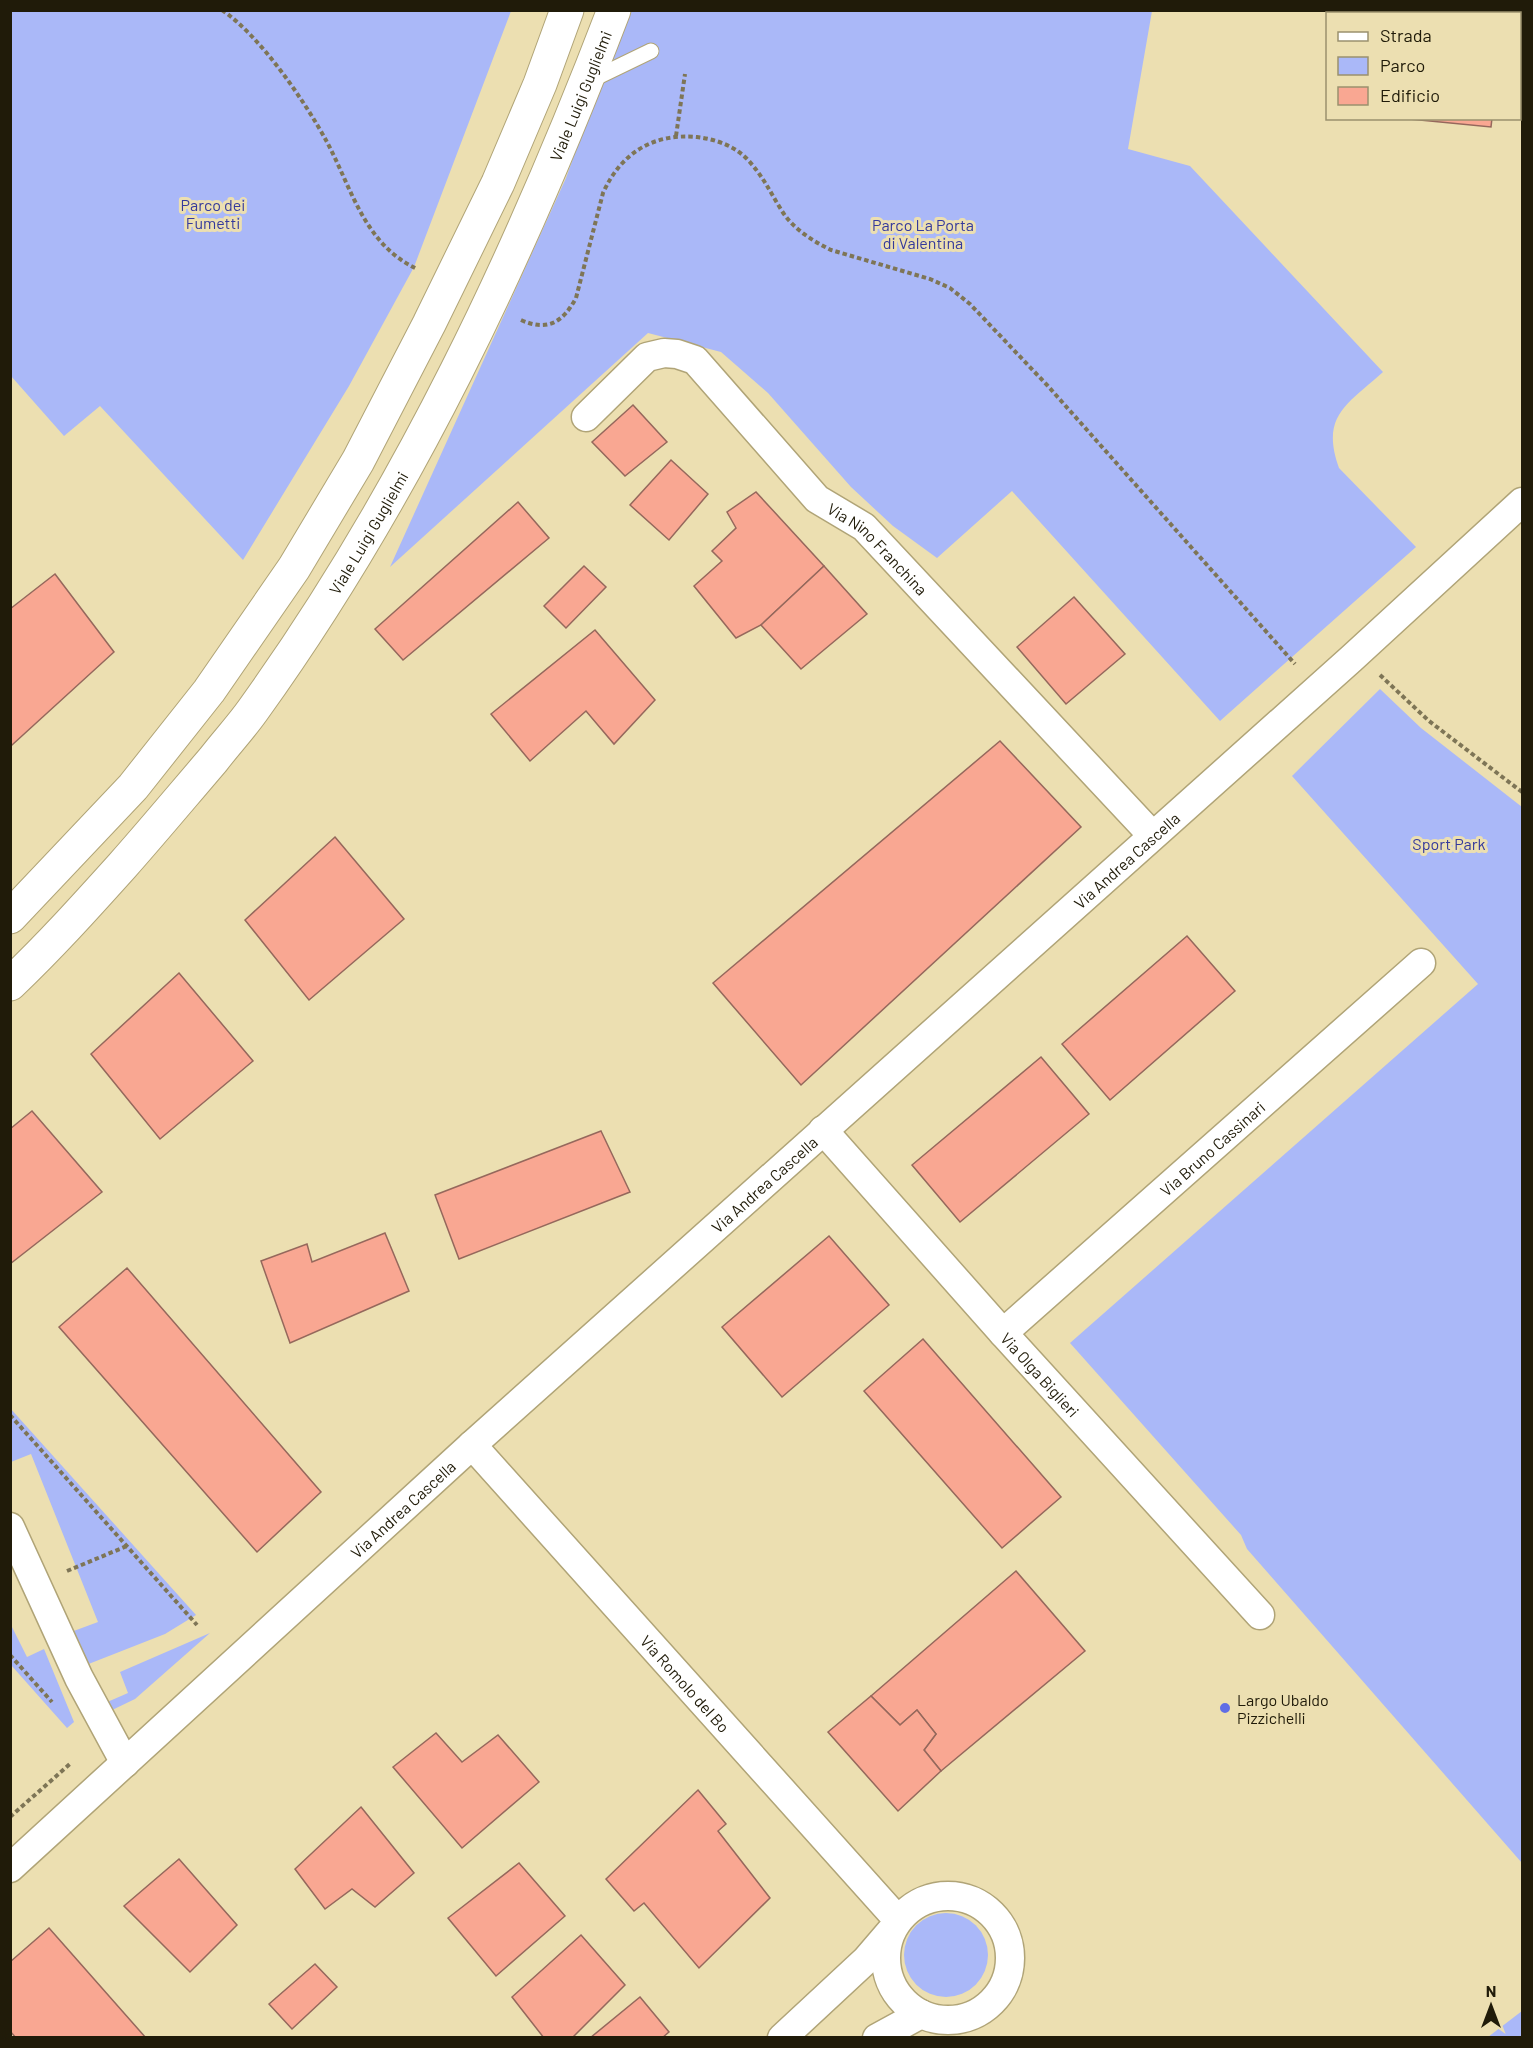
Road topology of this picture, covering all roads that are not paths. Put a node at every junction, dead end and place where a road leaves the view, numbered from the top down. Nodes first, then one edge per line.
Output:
1 (567, 10) edge
2 (614, 10) edge
3 (651, 51) dead end
4 (586, 82) junction
5 (586, 417) dead end
6 (1522, 502) edge
7 (1152, 835) junction
8 (10, 917) edge
9 (1421, 963) dead end
10 (10, 984) edge
11 (823, 1130) junction
12 (1003, 1333) junction
13 (472, 1445) junction
14 (10, 1527) edge
15 (1260, 1615) dead end
16 (125, 1763) junction
17 (10, 1868) edge
18 (894, 1926) junction
19 (921, 2013) junction
20 (782, 2037) edge
21 (877, 2037) edge

1 - 8 street
2 - 4 street, Viale Luigi Guglielmi
3 - 4 lane
4 - 10 street, Viale Luigi Guglielmi
5 - 7 street, Via Nino Franchina
6 - 7 street, Via Andrea Cascella
7 - 11 street, Via Andrea Cascella
9 - 12 street, Via Bruno Cassinari
11 - 12 street, Via Olga Biglieri
11 - 13 street, Via Andrea Cascella
12 - 15 street, Via Olga Biglieri
13 - 16 street, Via Andrea Cascella
13 - 18 street, Via Romolo del Bo
14 - 16 street
16 - 17 street, Via Andrea Cascella
18 - 19 street
18 - 19 street
18 - 20 street
19 - 21 street

